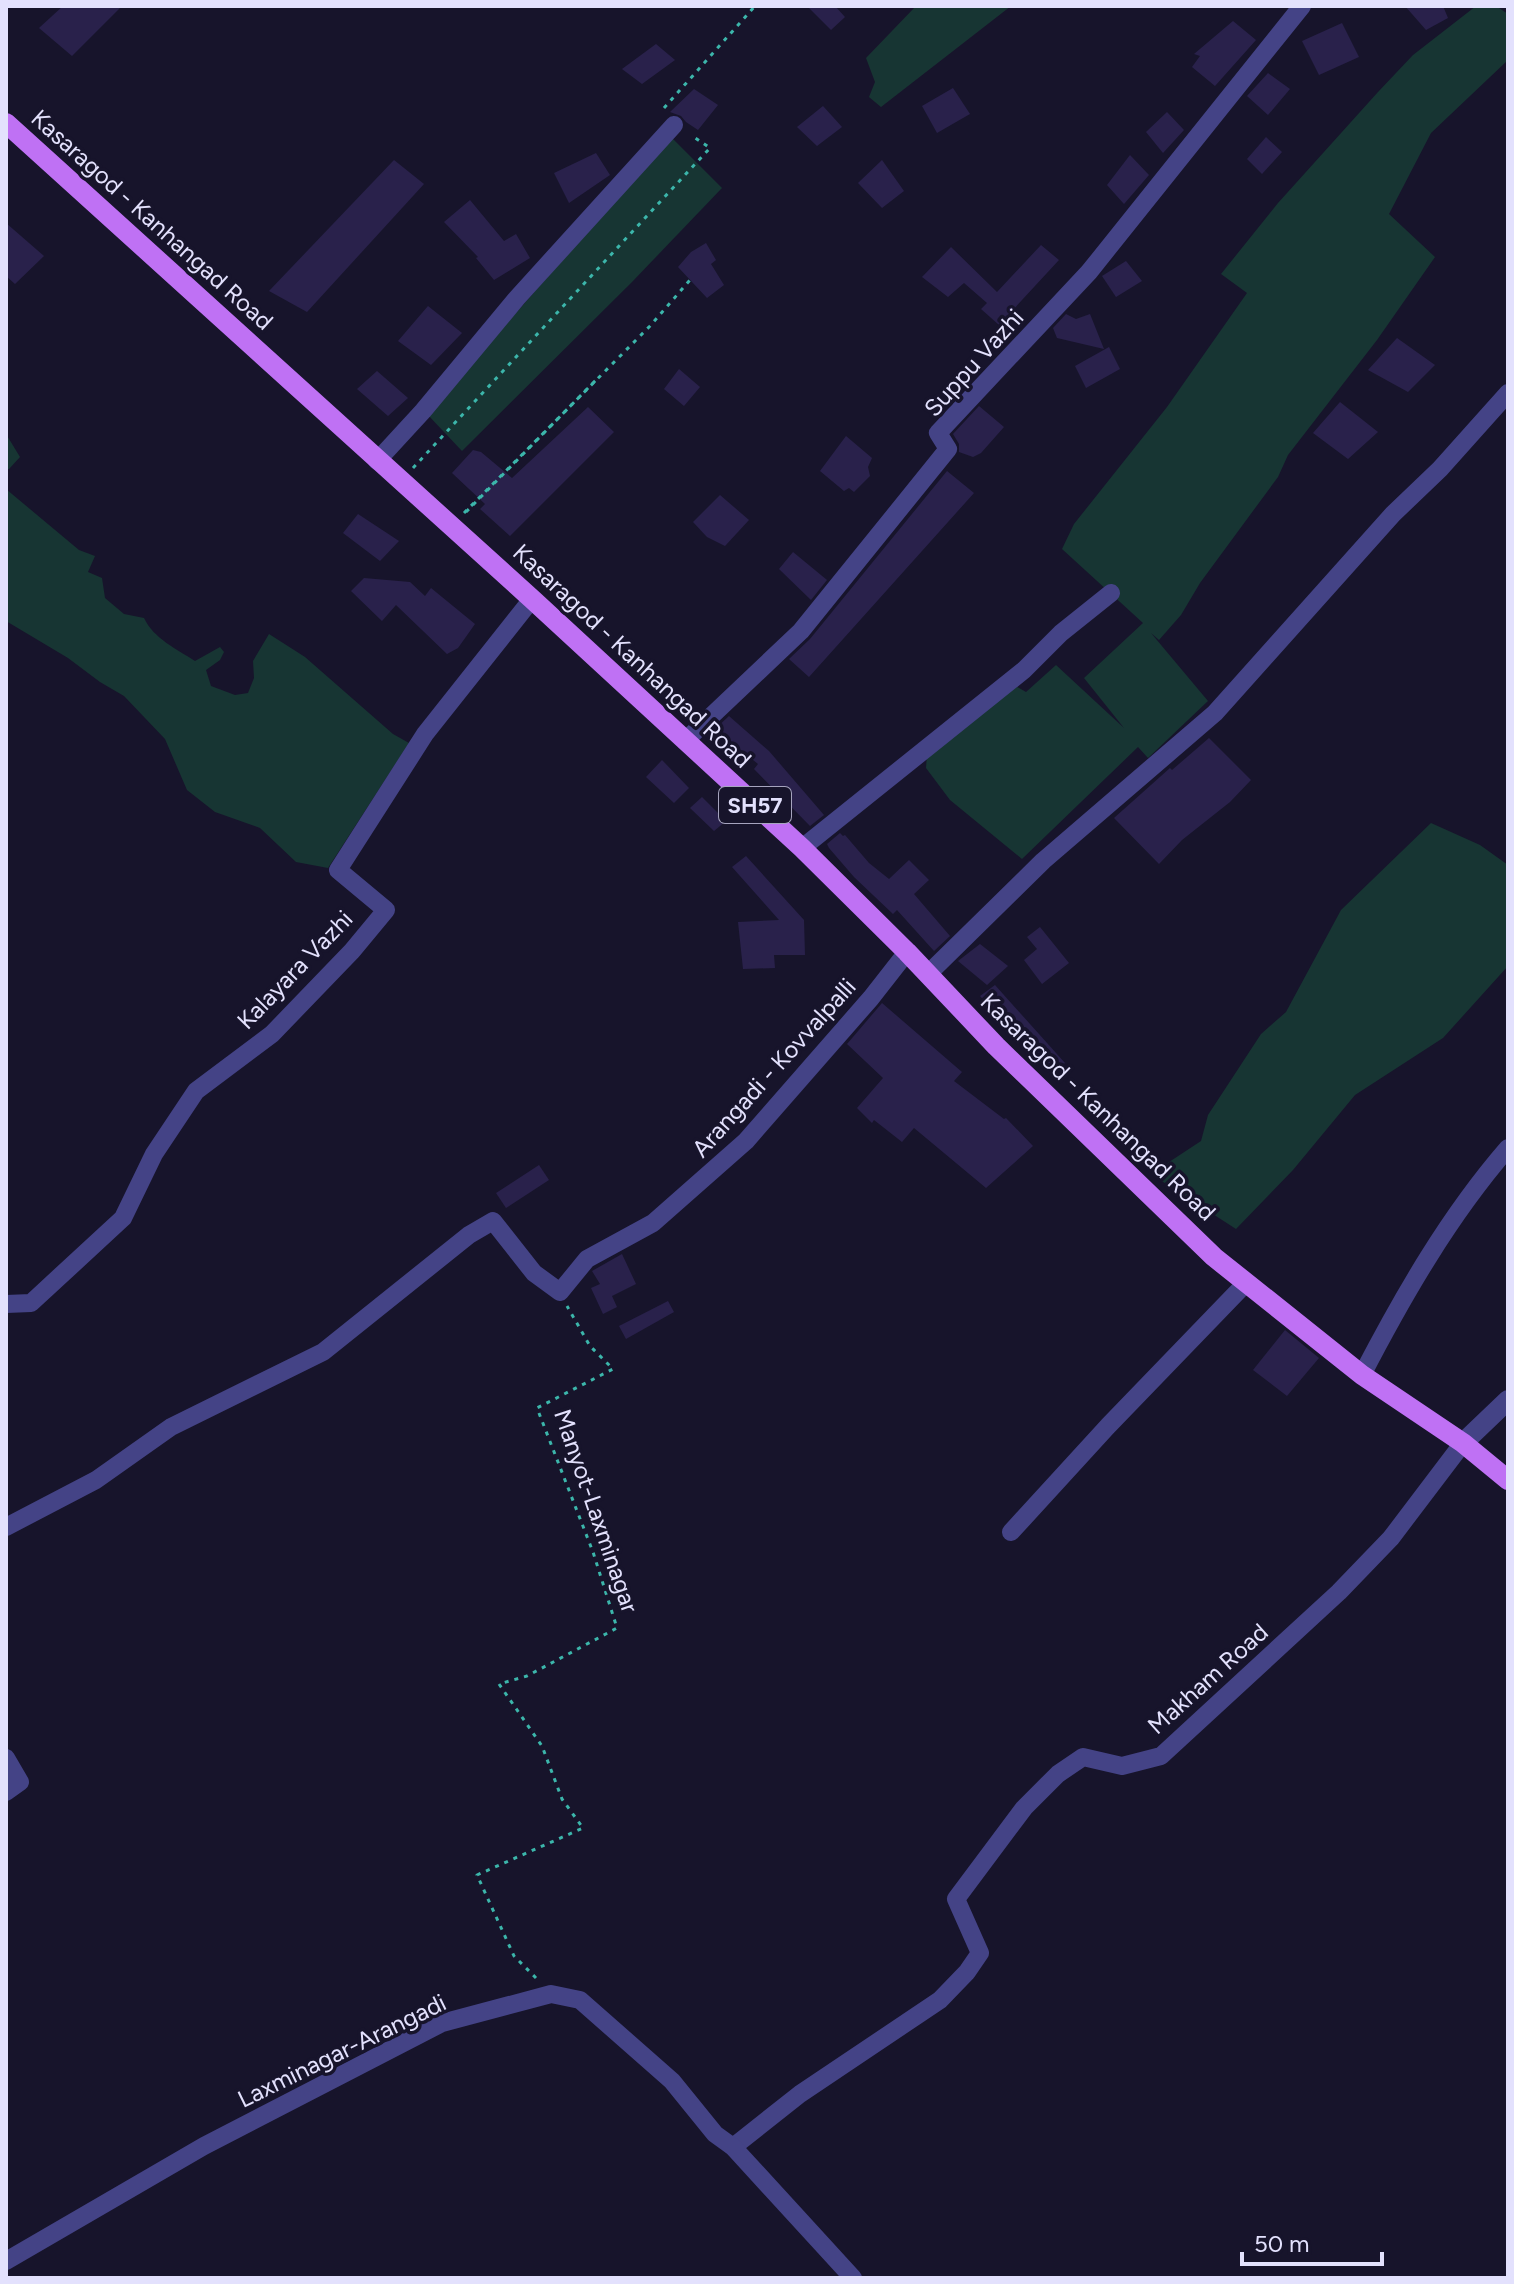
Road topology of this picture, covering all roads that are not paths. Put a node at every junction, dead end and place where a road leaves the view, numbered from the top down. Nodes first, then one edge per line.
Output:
1 (1302, 6) edge
2 (6, 123) edge
3 (674, 125) road end
4 (1508, 393) edge
5 (377, 461) junction
6 (1111, 593) dead end
7 (532, 599) junction
8 (685, 741) junction
9 (802, 848) junction
10 (907, 952) junction
11 (928, 974) junction
12 (1508, 1148) edge
13 (1246, 1283) junction
14 (6, 1304) edge
15 (1362, 1375) junction
16 (1508, 1400) edge
17 (1463, 1443) junction
18 (1508, 1480) edge
19 (6, 1527) edge
20 (1011, 1532) dead end
21 (6, 1758) edge
22 (6, 1792) edge
23 (733, 2147) junction
24 (6, 2261) edge
25 (853, 2278) edge

1 - 8 street, Suppu Vazhi
2 - 5 main road, Kasaragod - Kanhangad Road / SH57
3 - 5 street
4 - 11 street
5 - 7 main road, Kasaragod - Kanhangad Road / SH57
6 - 9 street
7 - 8 main road, Kasaragod - Kanhangad Road / SH57
7 - 14 street, Kalayara Vazhi
8 - 9 main road, Kasaragod - Kanhangad Road / SH57
9 - 10 main road, Kasaragod - Kanhangad Road / SH57
10 - 11 main road, Kasaragod - Kanhangad Road / SH57
10 - 19 street, Arangadi - Kovvalpalli
11 - 13 main road, Kasaragod - Kanhangad Road / SH57
12 - 15 street
13 - 15 main road, Kasaragod - Kanhangad Road / SH57
13 - 20 street
15 - 17 main road, Kasaragod - Kanhangad Road / SH57
16 - 17 street
17 - 18 main road, Kasaragod - Kanhangad Road / SH57
17 - 23 street, Makham Road
21 - 22 street
23 - 24 street, Laxminagar-Arangadi
23 - 25 street

